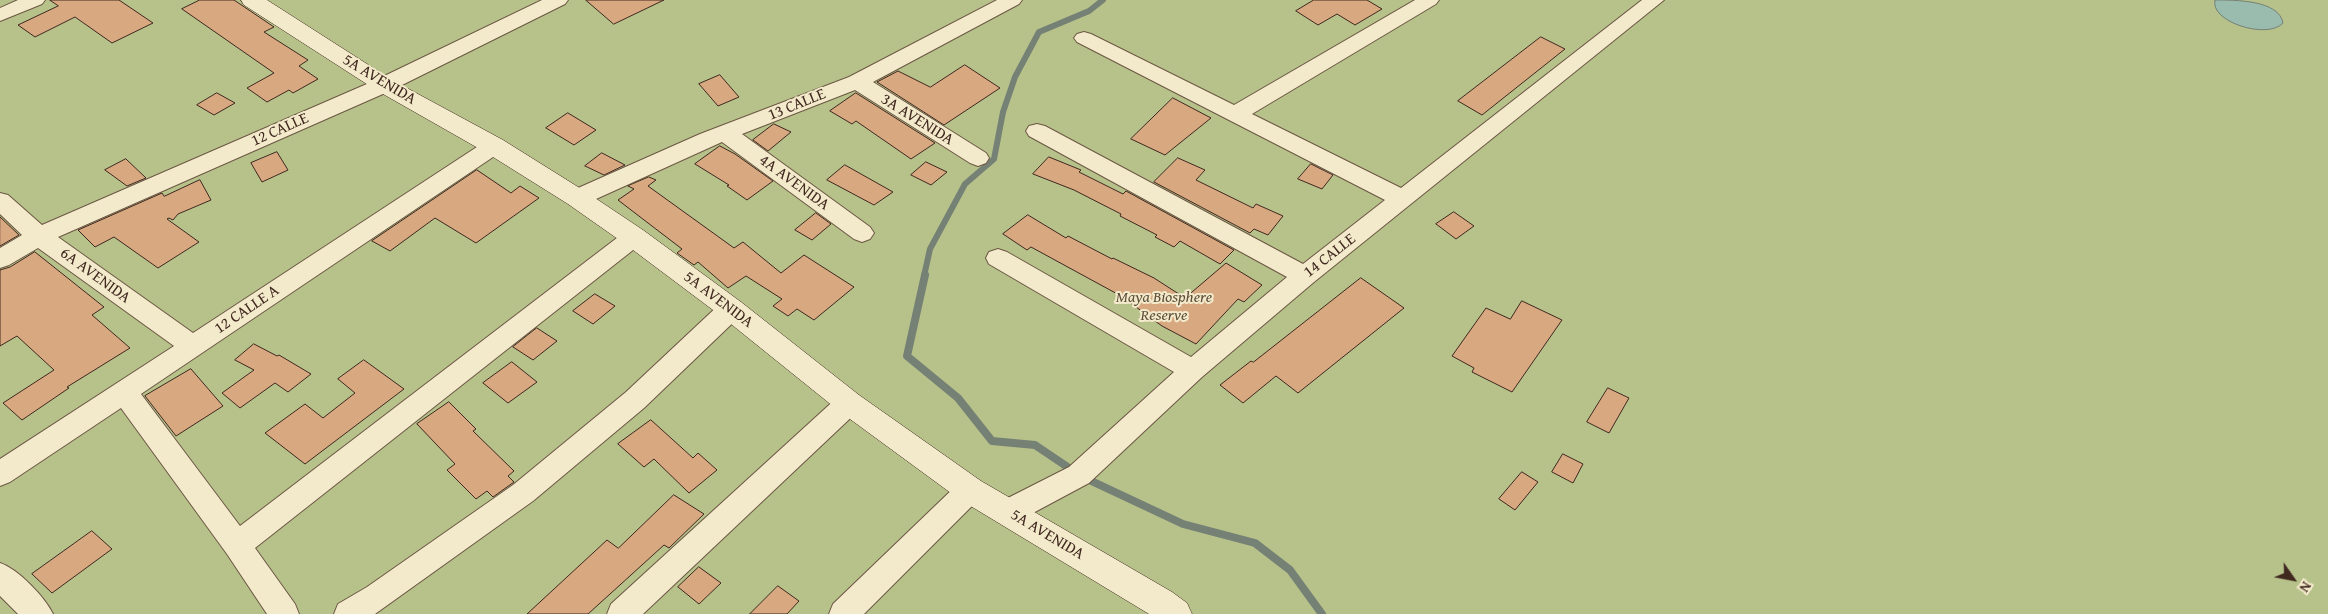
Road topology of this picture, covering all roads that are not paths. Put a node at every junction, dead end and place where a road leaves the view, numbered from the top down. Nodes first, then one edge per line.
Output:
1 (35, 0) edge
2 (252, 0) edge
3 (558, 0) edge
4 (1012, 0) edge
5 (1429, 0) edge
6 (1654, 0) edge
7 (0, 15) edge
8 (1084, 38) dead end
9 (857, 82) junction
10 (384, 85) junction
11 (1235, 114) junction
12 (1037, 131) dead end
13 (726, 134) junction
14 (494, 146) junction
15 (978, 158) dead end
16 (577, 198) junction
17 (1403, 199) junction
18 (0, 201) edge
19 (862, 233) dead end
20 (39, 236) junction
21 (634, 237) junction
22 (998, 258) dead end
23 (0, 259) edge
24 (1305, 276) junction
25 (731, 309) junction
26 (193, 346) junction
27 (1193, 370) junction
28 (125, 393) junction
29 (849, 403) junction
30 (0, 474) edge
31 (970, 490) junction
32 (1008, 512) junction
33 (237, 545) junction
34 (0, 576) edge
35 (38, 614) edge
36 (284, 614) edge
37 (349, 614) edge
38 (622, 614) edge
39 (844, 614) edge
40 (1175, 614) edge

1 - 7 street
2 - 10 street, 5A AVENIDA
3 - 10 street, 12 CALLE
4 - 9 street, 13 CALLE
5 - 11 street
6 - 17 street, 14 CALLE
8 - 11 street
9 - 13 street, 13 CALLE
9 - 15 street, 3A AVENIDA
10 - 14 street, 5A AVENIDA
10 - 20 street, 12 CALLE
11 - 17 street
12 - 24 street
13 - 16 street, 13 CALLE
13 - 19 street, 4A AVENIDA
14 - 16 street, 5A AVENIDA
14 - 26 street, 12 CALLE A
16 - 21 street, 5A AVENIDA
17 - 24 street, 14 CALLE
18 - 20 street, 6A AVENIDA
20 - 23 street, 12 CALLE
20 - 26 street, 6A AVENIDA
21 - 25 street, 5A AVENIDA
21 - 33 street
22 - 27 street
24 - 27 street, 14 CALLE
25 - 29 street, 5A AVENIDA
25 - 37 street
26 - 28 street, 12 CALLE A
27 - 32 street, 14 CALLE
28 - 30 street, 12 CALLE A
28 - 33 street
29 - 31 street, 5A AVENIDA
29 - 38 street
31 - 32 street, 5A AVENIDA
31 - 39 street
32 - 40 street, 5A AVENIDA
33 - 36 street
34 - 35 street

